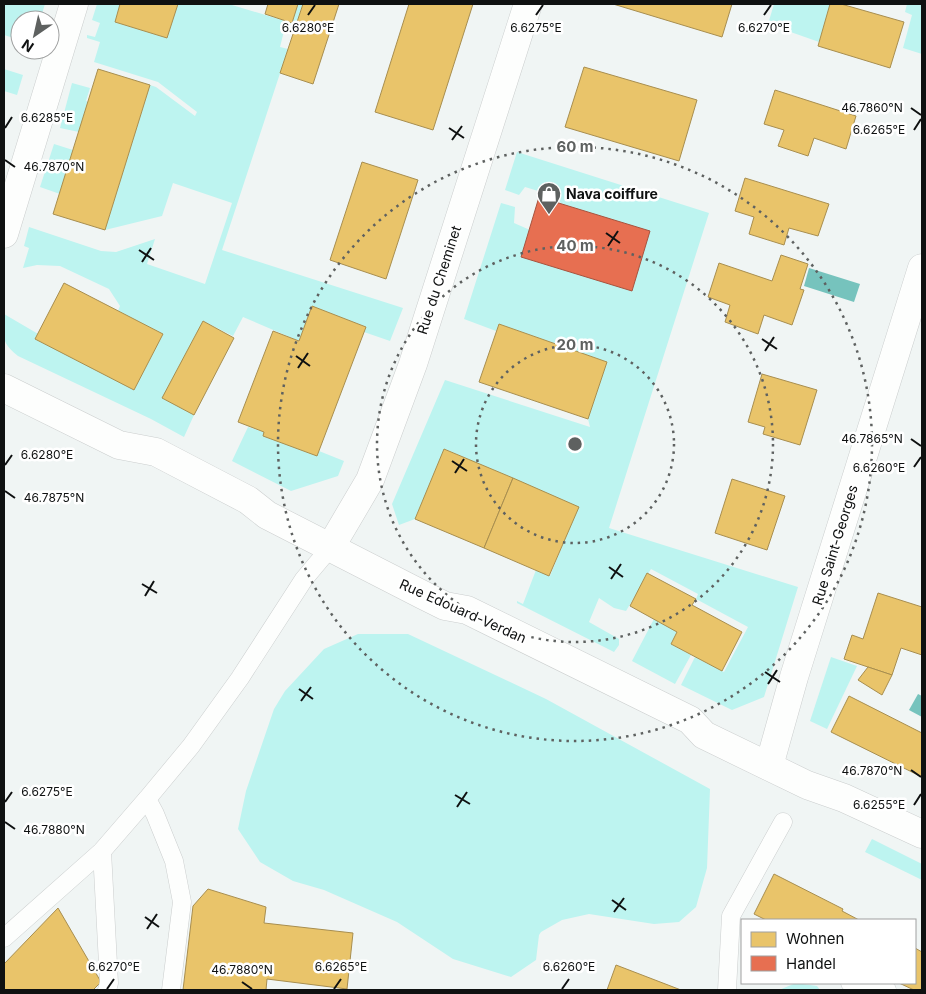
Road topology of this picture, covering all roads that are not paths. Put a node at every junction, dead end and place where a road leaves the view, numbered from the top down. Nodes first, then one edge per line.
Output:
1 (74, 4) edge
2 (528, 4) edge
3 (4, 234) edge
4 (922, 268) edge
5 (5, 392) edge
6 (330, 548) junction
7 (769, 766) junction
8 (147, 799) junction
9 (783, 822) dead end
10 (922, 834) edge
11 (102, 851) junction
12 (4, 938) edge
13 (852, 984) edge
14 (107, 990) edge
15 (171, 990) edge
16 (727, 990) edge
17 (887, 990) edge

1 - 3 street
2 - 6 street, Rue du Cheminet
4 - 7 street, Rue Saint-Georges
5 - 6 street, Rue Edouard-Verdan
6 - 7 street, Rue Edouard-Verdan
6 - 8 lane
7 - 10 street, Rue Edouard-Verdan
8 - 11 lane
8 - 15 lane
9 - 16 lane
11 - 12 lane
11 - 14 lane
13 - 17 lane

